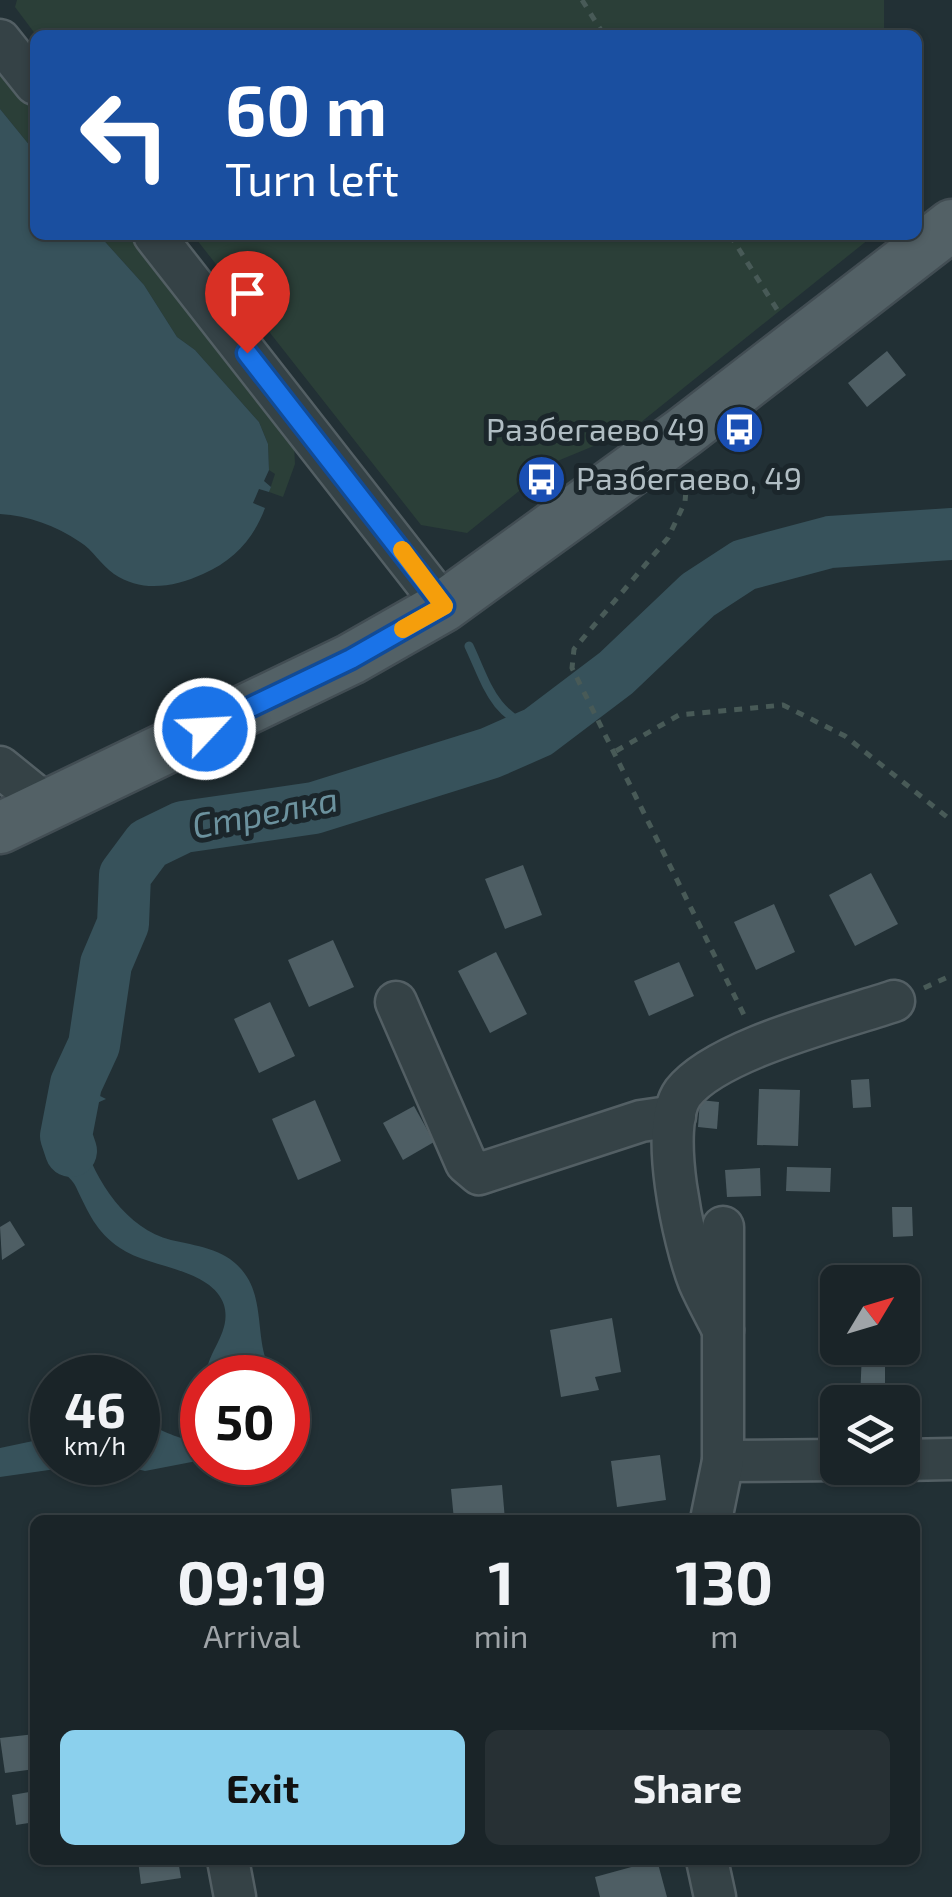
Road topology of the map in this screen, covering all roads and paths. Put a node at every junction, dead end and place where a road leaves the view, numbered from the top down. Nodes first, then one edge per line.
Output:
1 (582, 0) edge
2 (601, 30) edge
3 (0, 40) edge
4 (30, 78) edge
5 (952, 225) edge
6 (158, 240) edge
7 (733, 240) edge
8 (784, 321) dead end
9 (693, 468) dead end
10 (444, 606) junction
11 (616, 752) junction
12 (0, 766) edge
13 (47, 805) junction
14 (952, 820) edge
15 (0, 828) edge
16 (894, 1001) dead end
17 (396, 1002) dead end
18 (759, 1046) junction
19 (675, 1116) junction
20 (723, 1227) dead end
21 (723, 1330) junction
22 (723, 1456) junction
23 (820, 1459) edge
24 (952, 1459) edge
25 (920, 1460) edge
26 (712, 1515) edge
27 (229, 1865) edge
28 (708, 1865) edge
29 (235, 1897) edge
30 (715, 1897) edge

1 - 2 path
3 - 4 street
5 - 10 main road
6 - 10 street
7 - 8 path
9 - 11 path
10 - 13 main road
11 - 14 path
11 - 18 path
12 - 13 street
13 - 15 main road
16 - 18 street
17 - 19 street
18 - 19 street
19 - 21 street
20 - 21 street
21 - 22 street
22 - 23 street
22 - 26 street
24 - 25 street
27 - 29 street
28 - 30 street

